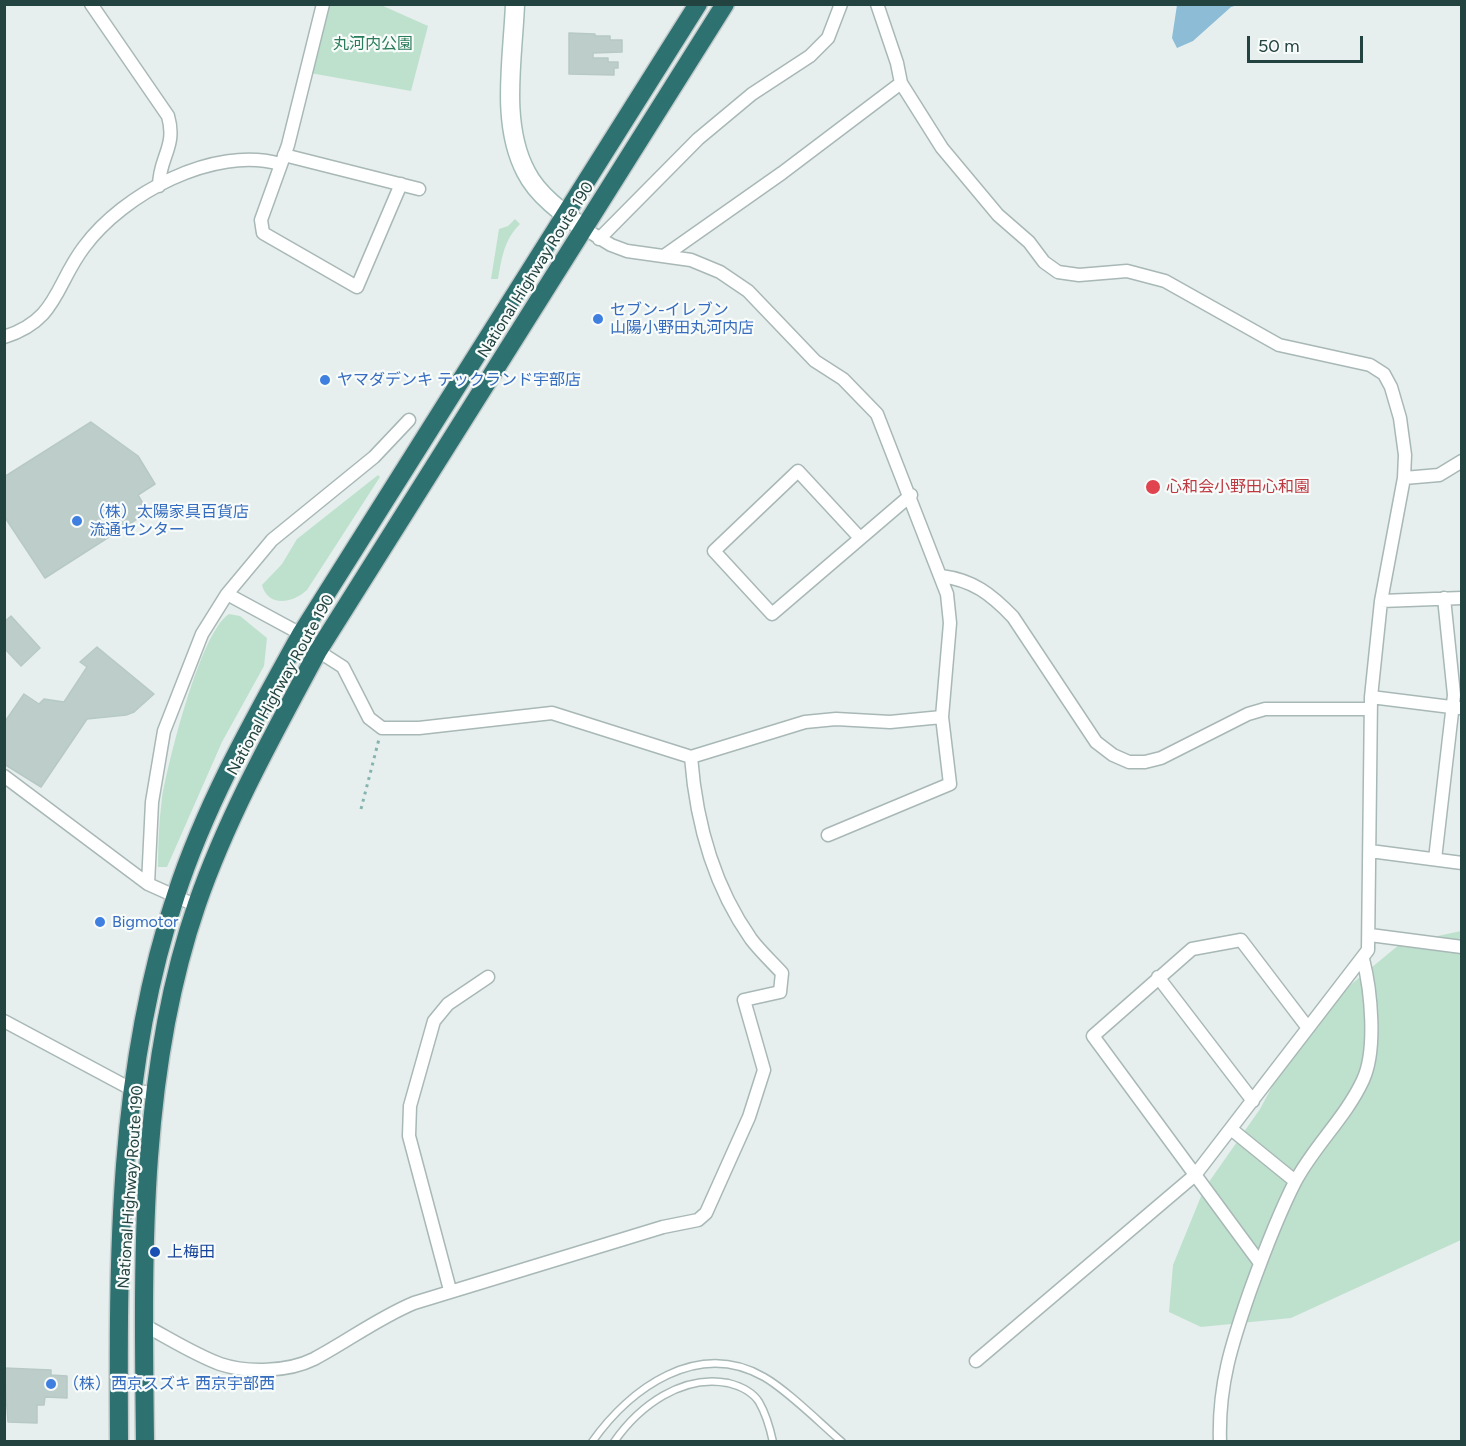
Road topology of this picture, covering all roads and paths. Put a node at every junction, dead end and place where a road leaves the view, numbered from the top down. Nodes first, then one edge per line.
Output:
1 (91, 4) edge
2 (323, 4) edge
3 (515, 4) edge
4 (698, 4) edge
5 (725, 4) edge
6 (841, 4) edge
7 (877, 4) edge
8 (901, 83) junction
9 (282, 159) junction
10 (401, 184) junction
11 (159, 186) junction
12 (419, 189) dead end
13 (564, 214) junction
14 (592, 234) junction
15 (664, 256) junction
16 (4, 337) edge
17 (409, 420) dead end
18 (1461, 461) edge
19 (1404, 478) junction
20 (911, 495) junction
21 (860, 538) junction
22 (941, 576) junction
23 (227, 594) junction
24 (1444, 598) junction
25 (1461, 598) edge
26 (1381, 601) junction
27 (301, 634) junction
28 (318, 651) junction
29 (1370, 703) junction
30 (1457, 708) edge
31 (942, 717) junction
32 (382, 728) junction
33 (691, 757) junction
34 (4, 776) edge
35 (361, 809) dead end
36 (828, 836) dead end
37 (1370, 851) junction
38 (1435, 859) junction
39 (1461, 863) edge
40 (148, 884) junction
41 (176, 896) junction
42 (197, 906) junction
43 (1370, 935) junction
44 (1461, 947) edge
45 (1363, 959) junction
46 (488, 977) dead end
47 (1158, 977) junction
48 (4, 1022) edge
49 (1308, 1028) junction
50 (133, 1090) junction
51 (156, 1094) junction
52 (1253, 1101) junction
53 (1231, 1129) junction
54 (1195, 1175) junction
55 (1295, 1181) junction
56 (1260, 1263) junction
57 (450, 1290) junction
58 (142, 1324) junction
59 (976, 1361) dead end
60 (119, 1442) edge
61 (145, 1442) edge
62 (592, 1442) edge
63 (614, 1442) edge
64 (773, 1442) edge
65 (842, 1442) edge
66 (1220, 1442) edge

1 - 11 street
2 - 9 street
3 - 13 street
4 - 13 highway, National Highway Route 190
5 - 14 highway, National Highway Route 190
6 - 14 street
7 - 8 street
8 - 15 street
8 - 19 street
9 - 10 street
9 - 10 street
9 - 11 street
10 - 12 street
11 - 16 street
13 - 14 street
13 - 27 highway, National Highway Route 190
14 - 15 street
14 - 28 highway, National Highway Route 190
15 - 20 street
17 - 23 street
18 - 19 street
19 - 26 street
20 - 21 street
20 - 22 street
21 - 21 street
22 - 29 street
22 - 31 street
23 - 27 street
23 - 40 street
24 - 25 street
24 - 26 street
24 - 30 street
26 - 29 street
27 - 28 street
27 - 41 highway, National Highway Route 190
28 - 32 street
28 - 42 highway, National Highway Route 190
29 - 30 street
29 - 37 street
30 - 38 street
31 - 33 street
31 - 36 street
32 - 33 street
32 - 35 path
33 - 57 street
34 - 40 street
37 - 38 street
37 - 43 street
38 - 39 street
40 - 41 street
41 - 42 street
41 - 50 highway, National Highway Route 190
42 - 51 highway, National Highway Route 190
43 - 44 street
43 - 45 street
45 - 49 street
45 - 55 street
46 - 57 street
47 - 49 street
47 - 52 street
47 - 54 street
48 - 50 street
49 - 52 street
50 - 51 street
50 - 60 highway, National Highway Route 190
51 - 58 highway, National Highway Route 190
52 - 53 street
53 - 54 street
53 - 55 street
54 - 56 street
54 - 59 street
55 - 56 street
56 - 66 street
57 - 58 street
58 - 61 highway, National Highway Route 190
62 - 65 lane
63 - 64 lane

